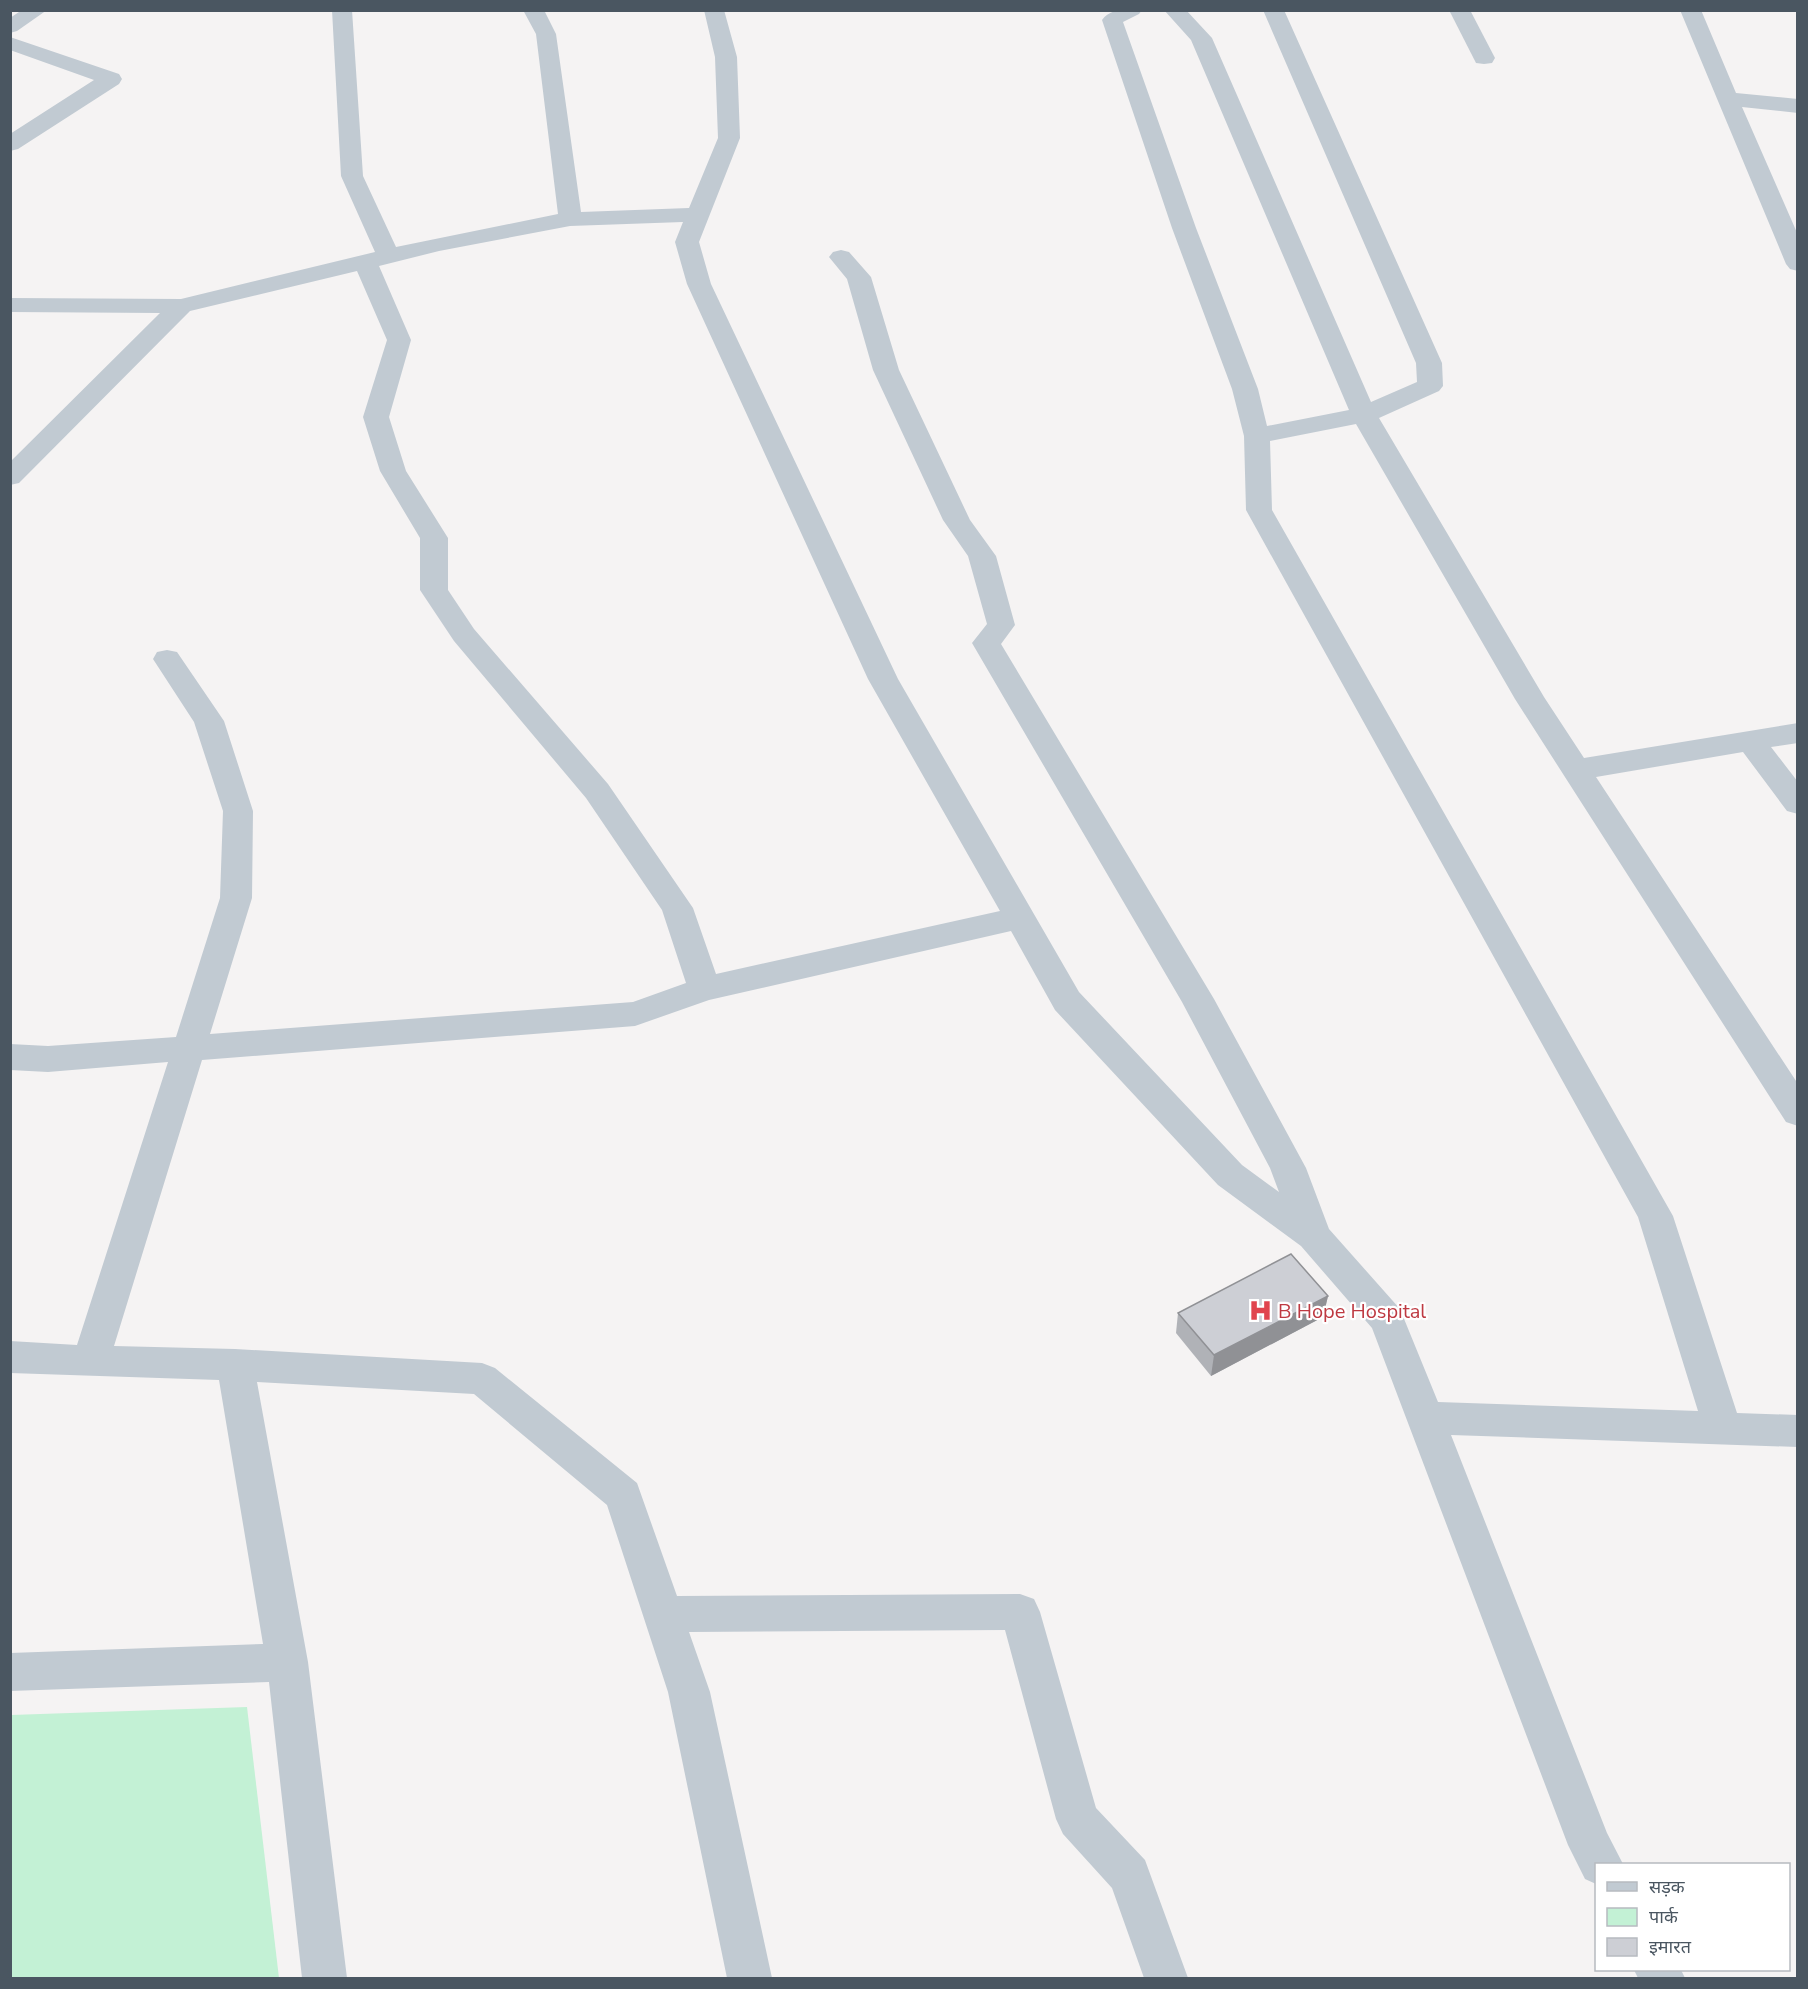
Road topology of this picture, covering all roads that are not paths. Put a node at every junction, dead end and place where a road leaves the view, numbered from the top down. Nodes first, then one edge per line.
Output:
1 (37, 10) edge
2 (342, 10) edge
3 (533, 10) edge
4 (714, 10) edge
5 (1132, 10) edge
6 (1174, 10) edge
7 (1273, 10) edge
8 (1459, 10) edge
9 (1690, 10) edge
10 (10, 27) edge
11 (10, 43) edge
12 (1484, 58) dead end
13 (1728, 99) junction
14 (1797, 106) edge
15 (10, 144) edge
16 (699, 215) junction
17 (570, 219) junction
18 (841, 257) dead end
19 (376, 259) junction
20 (1797, 264) edge
21 (10, 305) edge
22 (181, 306) junction
23 (1364, 416) junction
24 (1257, 436) junction
25 (14, 468) edge
26 (167, 659) dead end
27 (1797, 733) edge
28 (1750, 741) junction
29 (1575, 770) junction
30 (1797, 804) edge
31 (1020, 918) junction
32 (704, 989) junction
33 (188, 1049) junction
34 (10, 1058) edge
35 (1797, 1113) edge
36 (1314, 1236) junction
37 (10, 1357) edge
38 (91, 1361) junction
39 (235, 1365) junction
40 (1425, 1418) junction
41 (1723, 1429) junction
42 (1797, 1431) edge
43 (663, 1614) junction
44 (287, 1662) junction
45 (10, 1672) edge
46 (1600, 1863) edge
47 (324, 1978) edge
48 (749, 1978) edge
49 (1166, 1978) edge

1 - 10 street
2 - 19 street
3 - 17 street
4 - 16 street
5 - 24 street
6 - 23 street
7 - 23 street
8 - 12 street
9 - 13 street
11 - 15 street
13 - 14 street
13 - 20 street
16 - 17 street
16 - 31 street
17 - 19 street
18 - 36 street
19 - 22 street
19 - 32 street
21 - 22 street
22 - 25 street
23 - 24 street
23 - 29 street
24 - 41 street
26 - 33 street
27 - 28 street
28 - 29 street
28 - 30 street
29 - 35 street
31 - 32 street
31 - 36 street
32 - 33 street
33 - 34 street
33 - 38 street
36 - 40 street
37 - 38 street
38 - 39 street
39 - 43 street
39 - 44 street
40 - 41 street
40 - 46 street
41 - 42 street
43 - 48 street
43 - 49 street
44 - 45 street
44 - 47 street

